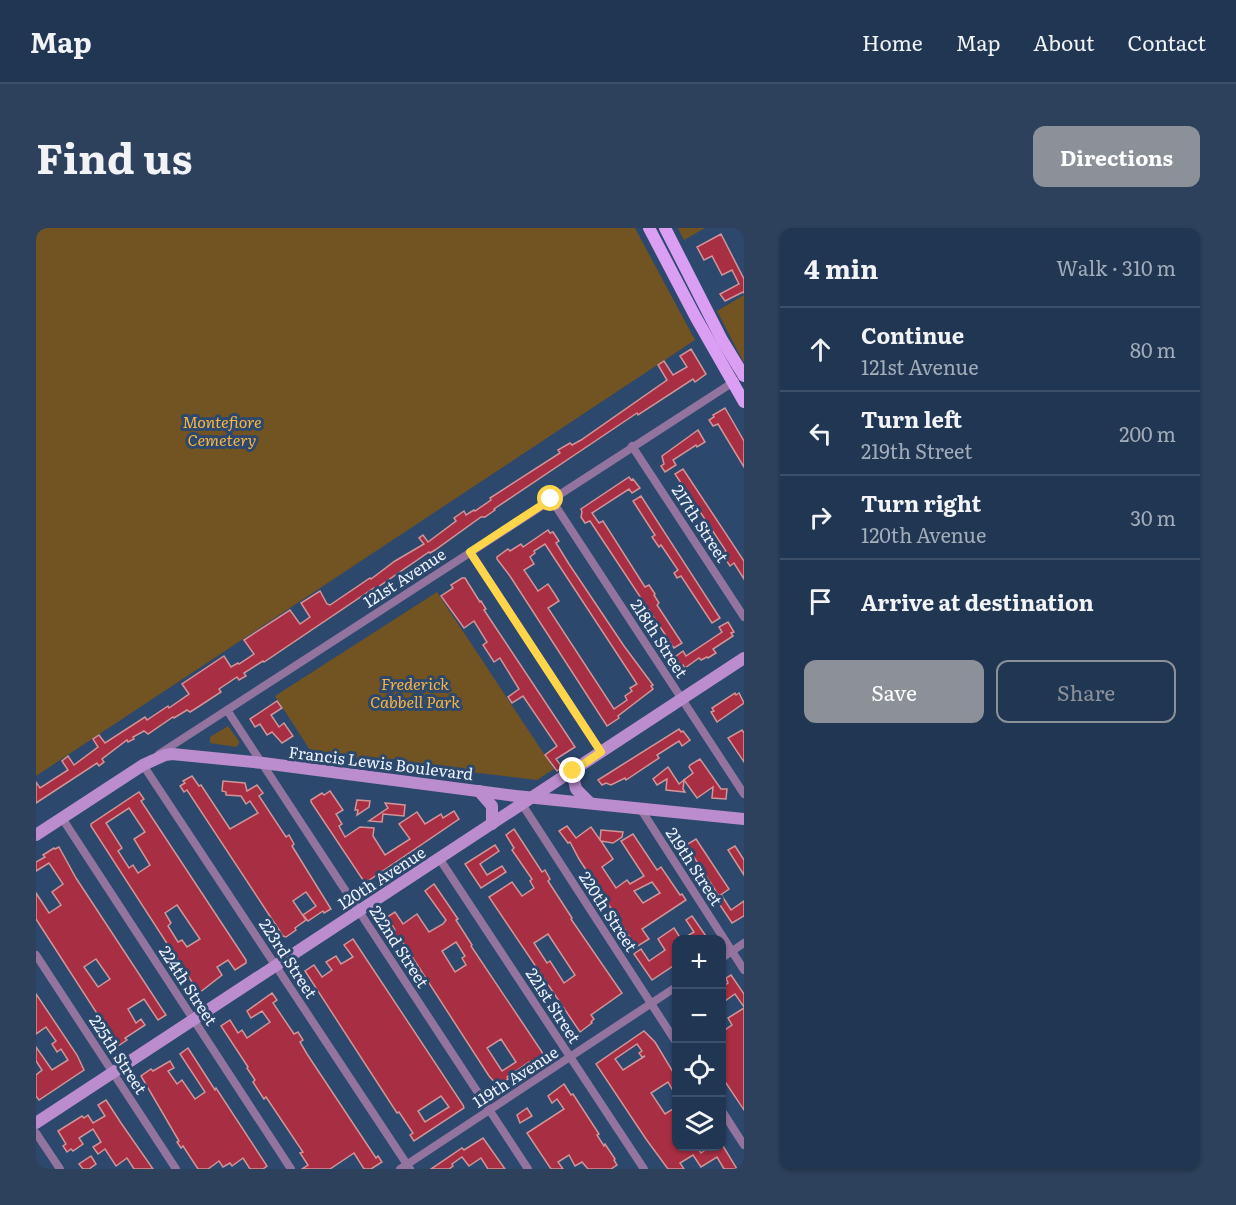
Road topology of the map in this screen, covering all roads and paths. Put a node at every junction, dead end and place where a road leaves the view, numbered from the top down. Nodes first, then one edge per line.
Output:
1 (649, 228) edge
2 (665, 228) edge
3 (740, 379) edge
4 (744, 402) edge
5 (632, 446) junction
6 (551, 499) junction
7 (470, 552) junction
8 (744, 616) edge
9 (744, 658) edge
10 (682, 698) junction
11 (227, 710) junction
12 (601, 752) junction
13 (263, 763) junction
14 (143, 765) junction
15 (573, 771) junction
16 (479, 791) junction
17 (744, 794) edge
18 (524, 799) junction
19 (590, 803) junction
20 (640, 808) junction
21 (62, 818) junction
22 (744, 819) edge
23 (492, 824) junction
24 (36, 835) edge
25 (440, 858) junction
26 (358, 911) junction
27 (744, 943) edge
28 (732, 951) junction
29 (726, 955) edge
30 (36, 956) edge
31 (276, 966) junction
32 (744, 970) edge
33 (673, 989) edge
34 (651, 1004) junction
35 (194, 1020) junction
36 (672, 1036) edge
37 (570, 1057) junction
38 (113, 1072) junction
39 (489, 1111) junction
40 (726, 1117) edge
41 (36, 1123) edge
42 (36, 1133) edge
43 (744, 1145) edge
44 (406, 1168) edge
45 (60, 1169) edge
46 (176, 1169) edge
47 (291, 1169) edge
48 (528, 1169) edge
49 (644, 1169) edge

1 - 3 main road
2 - 3 main road
3 - 4 main road
3 - 5 street, 121st Avenue
5 - 6 street, 121st Avenue
5 - 8 street, 217th Street
6 - 7 street, 121st Avenue
6 - 10 street, 218th Street
7 - 11 street, 121st Avenue
7 - 12 street
9 - 10 street, 120th Avenue
10 - 12 street, 120th Avenue
10 - 17 street, 218th Street
11 - 13 street, 222nd Street
11 - 14 street, 121st Avenue
12 - 15 street, 120th Avenue
13 - 14 street, Francis Lewis Boulevard
13 - 16 street, Francis Lewis Boulevard
13 - 26 street, 222nd Street
14 - 21 street, Francis Lewis Boulevard
14 - 31 street, 223rd Street
15 - 18 street, 120th Avenue
15 - 19 street
16 - 18 street, Francis Lewis Boulevard
16 - 23 street
18 - 19 street, Francis Lewis Boulevard
18 - 23 street, 120th Avenue
18 - 34 street, 220th Street
19 - 20 street, Francis Lewis Boulevard
20 - 22 street, Francis Lewis Boulevard
20 - 28 street, 219th Street
21 - 24 street, Francis Lewis Boulevard
21 - 35 street, 224th Street
23 - 25 street, 120th Avenue
25 - 26 street, 120th Avenue
25 - 37 street, 221st Street
26 - 31 street, 120th Avenue
26 - 39 street, 222nd Street
27 - 28 street
28 - 29 street
28 - 32 street, 219th Street
30 - 38 street, 225th Street
31 - 35 street, 120th Avenue
31 - 44 street, 223rd Street
33 - 34 street, 119th Avenue
34 - 36 street, 220th Street
34 - 37 street, 119th Avenue
35 - 38 street, 120th Avenue
35 - 47 street, 224th Street
37 - 39 street, 119th Avenue
37 - 49 street, 221st Street
38 - 41 street, 120th Avenue
38 - 46 street, 225th Street
39 - 44 street, 119th Avenue
39 - 48 street, 222nd Street
40 - 43 street
42 - 45 street

